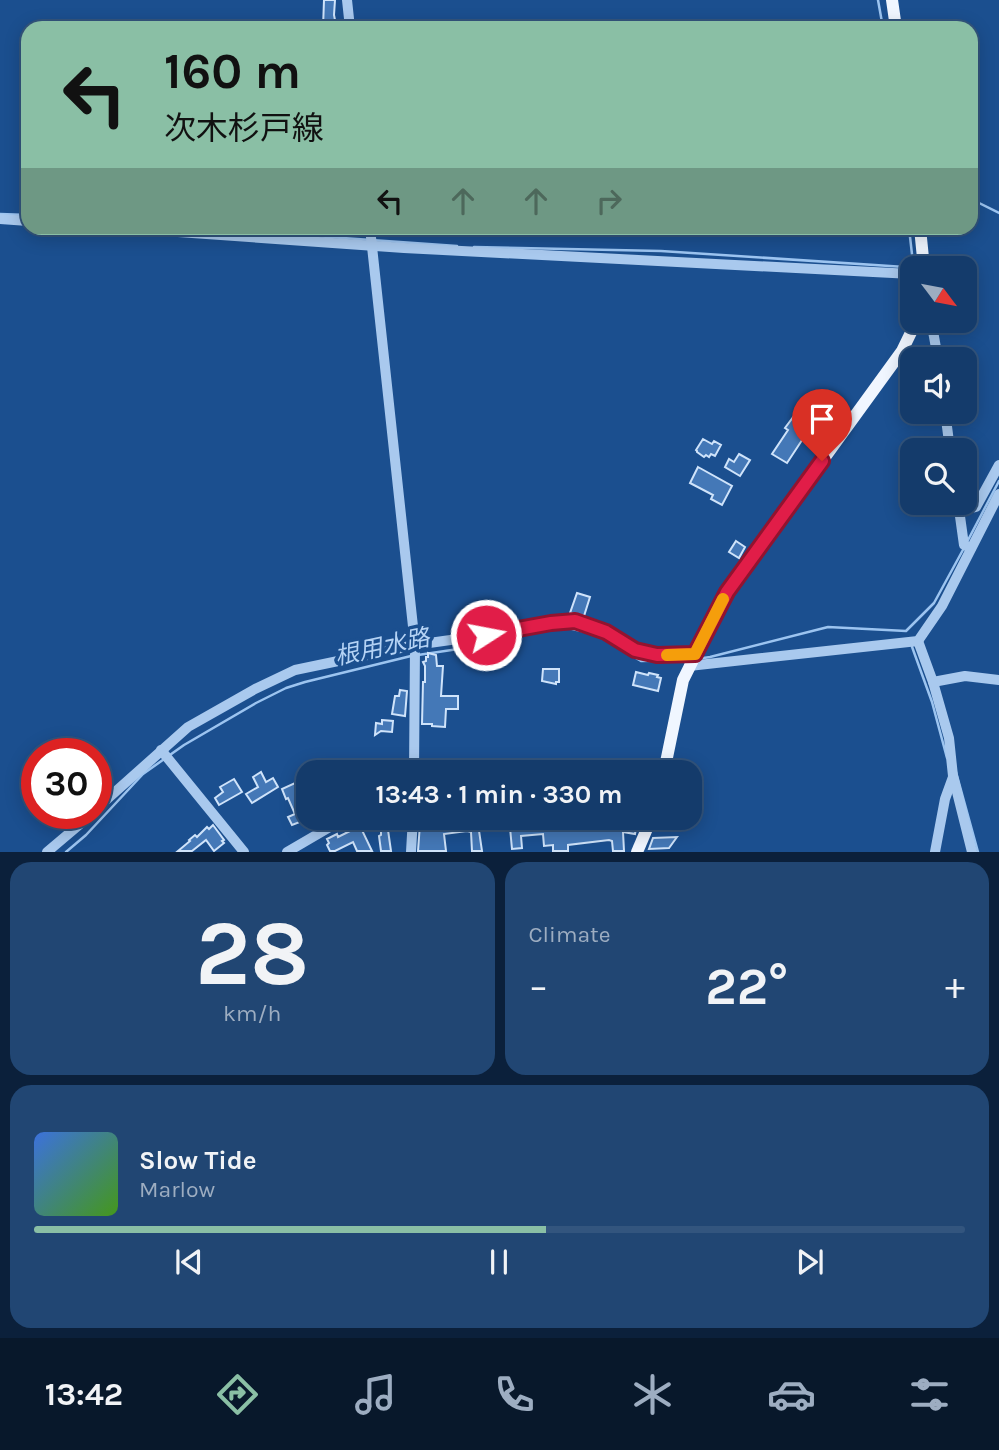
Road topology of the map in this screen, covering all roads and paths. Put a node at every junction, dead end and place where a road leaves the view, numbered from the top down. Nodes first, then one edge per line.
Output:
1 (347, 0) edge
2 (892, 0) edge
3 (349, 21) edge
4 (895, 21) edge
5 (0, 219) edge
6 (21, 220) edge
7 (219, 235) edge
8 (371, 235) edge
9 (921, 235) edge
10 (372, 246) junction
11 (923, 256) edge
12 (900, 273) edge
13 (911, 333) edge
14 (999, 465) edge
15 (999, 494) edge
16 (977, 506) edge
17 (960, 515) edge
18 (967, 546) junction
19 (918, 641) junction
20 (415, 645) junction
21 (692, 660) junction
22 (999, 680) edge
23 (933, 682) junction
24 (161, 750) junction
25 (414, 760) edge
26 (666, 760) edge
27 (953, 776) junction
28 (112, 794) edge
29 (74, 829) edge
30 (325, 830) edge
31 (412, 830) edge
32 (646, 830) edge
33 (47, 852) edge
34 (244, 852) edge
35 (287, 852) edge
36 (411, 852) edge
37 (637, 852) edge
38 (935, 852) edge
39 (972, 852) edge

1 - 3 street
2 - 4 main road
5 - 6 street
7 - 10 street
8 - 10 street
9 - 11 main road
10 - 12 street
10 - 20 street
13 - 21 main road
14 - 16 street
15 - 18 street
17 - 18 street
18 - 19 street
19 - 21 street
19 - 23 street
20 - 21 street
20 - 24 street
20 - 25 street
21 - 26 main road
22 - 23 street
23 - 27 street
24 - 28 street
24 - 34 street
27 - 38 street
27 - 39 street
29 - 33 street
30 - 35 street
31 - 36 street
32 - 37 main road

